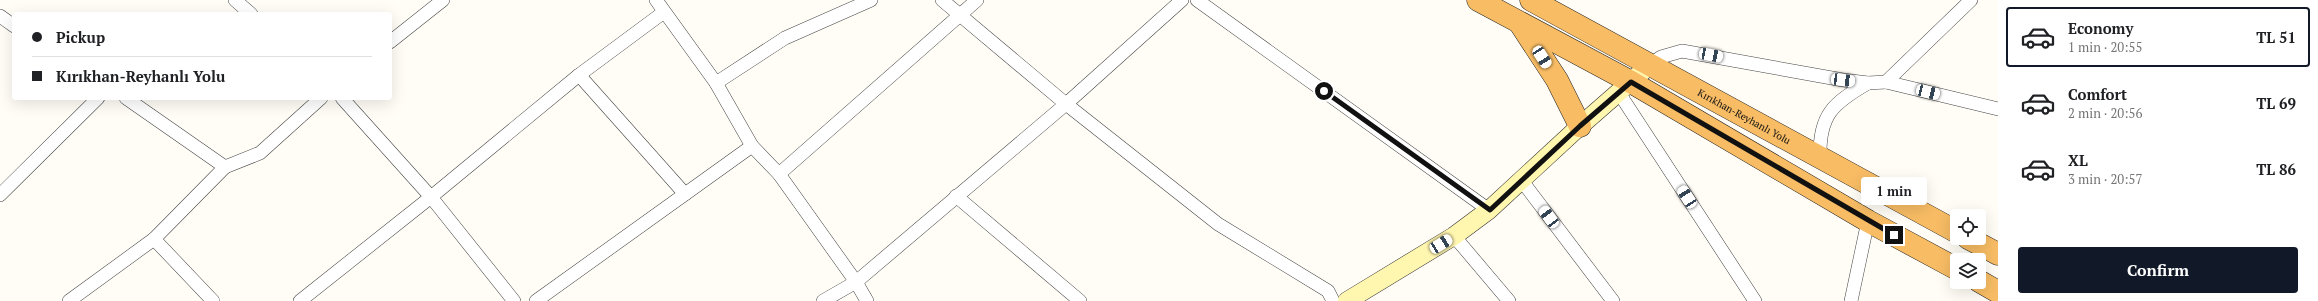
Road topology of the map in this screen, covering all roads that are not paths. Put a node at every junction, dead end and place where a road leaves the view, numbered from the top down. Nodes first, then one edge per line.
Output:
1 (443, 0) edge
2 (656, 0) edge
3 (871, 0) edge
4 (942, 0) edge
5 (977, 0) edge
6 (1182, 0) edge
7 (1197, 0) edge
8 (1478, 0) edge
9 (1531, 0) edge
10 (1971, 0) edge
11 (237, 1) edge
12 (249, 12) edge
13 (664, 12) junction
14 (961, 16) junction
15 (1519, 22) junction
16 (392, 40) edge
17 (1651, 64) junction
18 (579, 75) junction
19 (1886, 82) junction
20 (716, 83) junction
21 (1868, 83) junction
22 (1625, 88) junction
23 (96, 100) edge
24 (129, 100) edge
25 (319, 100) edge
26 (344, 100) edge
27 (1066, 104) junction
28 (1998, 110) edge
29 (1580, 126) junction
30 (752, 146) junction
31 (1820, 157) junction
32 (225, 166) junction
33 (779, 174) junction
34 (1522, 181) junction
35 (685, 194) junction
36 (0, 195) edge
37 (956, 196) junction
38 (431, 197) junction
39 (1490, 210) junction
40 (1868, 221) junction
41 (1950, 228) edge
42 (1454, 236) junction
43 (154, 239) junction
44 (1981, 245) edge
45 (1998, 254) edge
46 (1950, 265) edge
47 (856, 282) junction
48 (1986, 286) edge
49 (1998, 292) edge
50 (1356, 299) edge
51 (68, 301) edge
52 (213, 301) edge
53 (300, 301) edge
54 (514, 301) edge
55 (536, 301) edge
56 (823, 301) edge
57 (867, 301) edge
58 (1080, 301) edge
59 (1333, 301) edge
60 (1509, 301) edge
61 (1613, 301) edge
62 (1755, 301) edge
63 (1851, 301) edge

1 - 16 street
2 - 13 street
3 - 20 street
4 - 14 street
5 - 14 street
6 - 27 street
7 - 39 street
8 - 15 highway
9 - 17 highway, Kırıkhan-Reyhanlı Yolu
10 - 19 street
11 - 12 street
13 - 18 street
13 - 20 street
14 - 27 street
14 - 33 street
15 - 22 highway
15 - 29 highway
17 - 21 street
17 - 22 main road
17 - 31 highway, Kırıkhan-Reyhanlı Yolu
18 - 35 street
18 - 38 street
19 - 21 street
19 - 28 street
20 - 30 street
21 - 31 street
22 - 29 main road
22 - 40 highway
22 - 62 street
23 - 36 street
24 - 32 street
25 - 32 street
26 - 38 street
27 - 37 street
27 - 59 street
29 - 34 main road
30 - 33 street
30 - 35 street
31 - 41 highway, Kırıkhan-Reyhanlı Yolu
32 - 43 street
33 - 47 street
34 - 39 main road
34 - 61 street
35 - 55 street
37 - 47 street
37 - 58 street
38 - 53 street
38 - 54 street
39 - 42 main road
40 - 46 highway
40 - 63 street
42 - 50 main road
42 - 60 street
43 - 51 street
43 - 52 street
44 - 45 highway
47 - 56 street
47 - 57 street
48 - 49 highway

